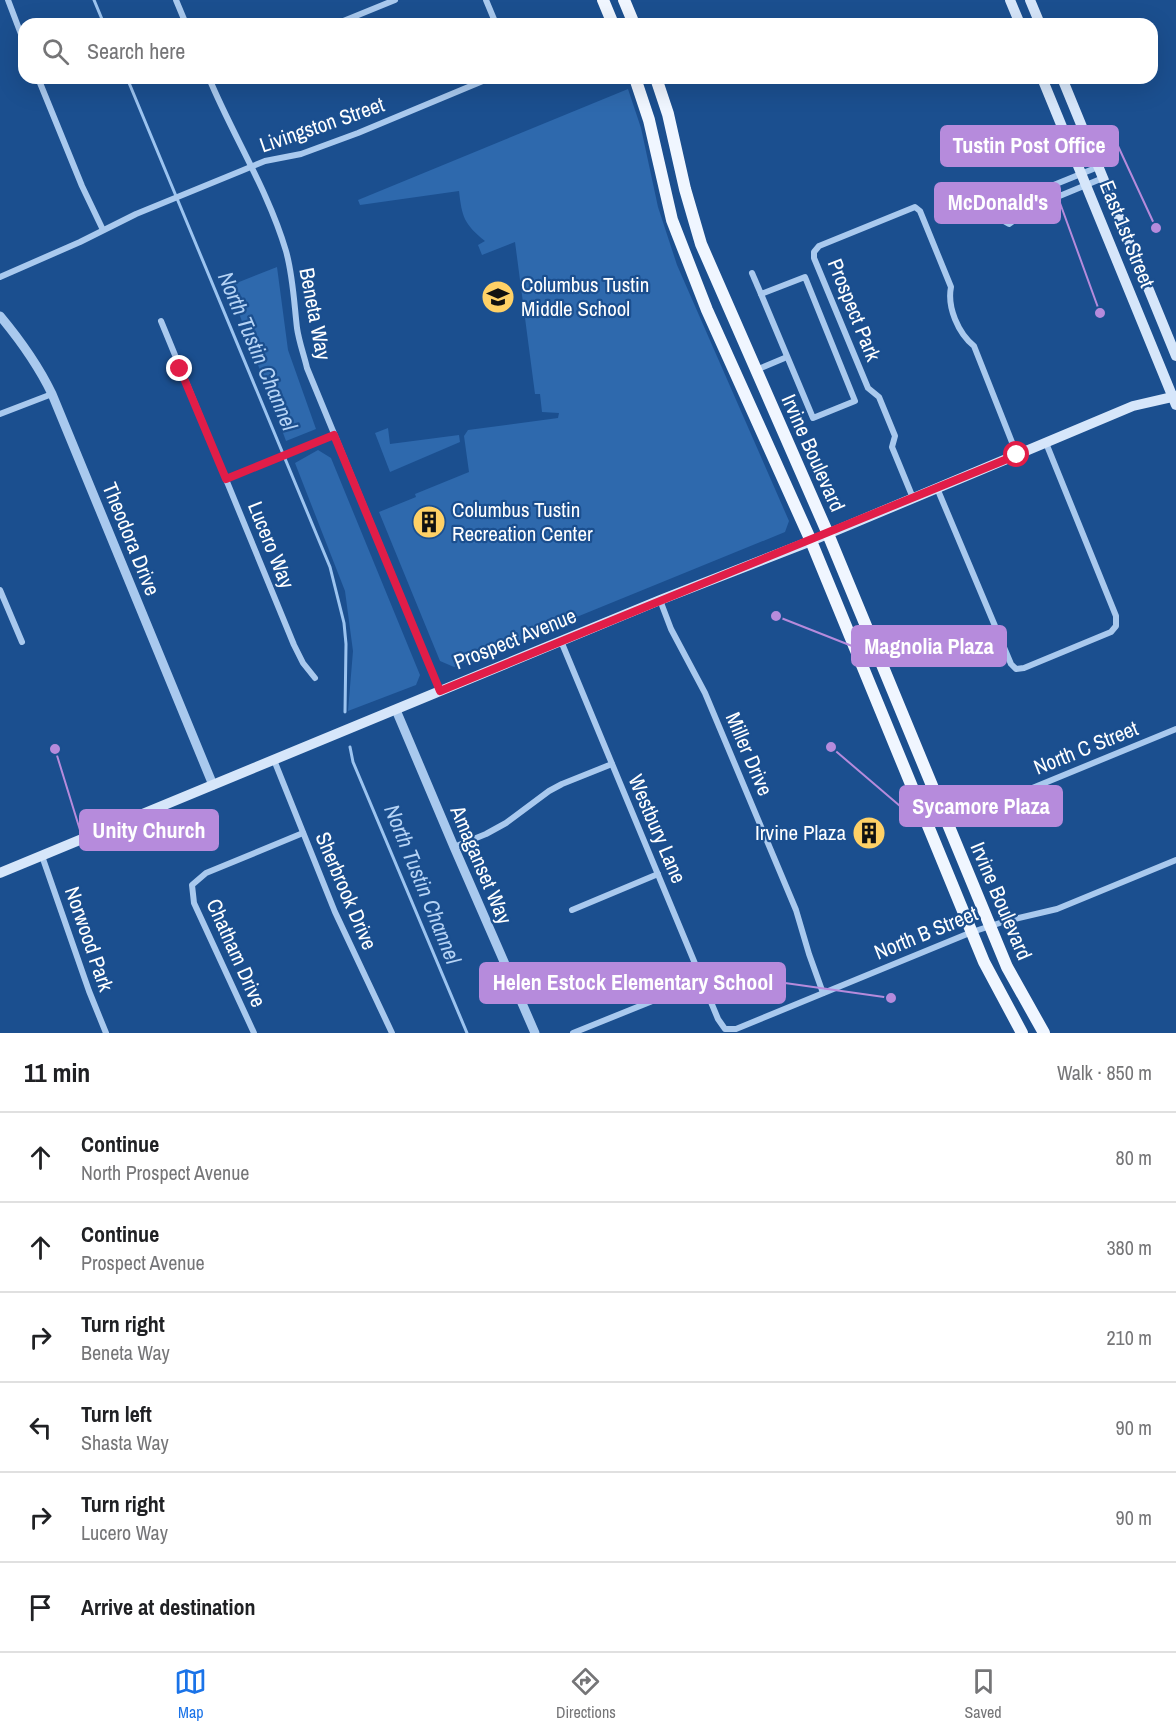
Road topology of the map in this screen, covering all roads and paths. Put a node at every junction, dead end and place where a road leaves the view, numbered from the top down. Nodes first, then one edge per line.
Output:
1 (8, 0) edge
2 (176, 0) edge
3 (395, 0) edge
4 (486, 0) edge
5 (603, 0) edge
6 (611, 0) edge
7 (1010, 0) edge
8 (1030, 0) edge
9 (625, 2) edge
10 (184, 18) edge
11 (351, 18) edge
12 (494, 18) edge
13 (610, 18) edge
14 (632, 18) edge
15 (1018, 18) edge
16 (1038, 18) edge
17 (18, 26) edge
18 (40, 84) edge
19 (211, 84) edge
20 (475, 84) edge
21 (637, 84) edge
22 (658, 84) edge
23 (1044, 84) edge
24 (1064, 84) edge
25 (252, 166) junction
26 (1098, 166) junction
27 (1081, 173) junction
28 (1103, 178) junction
29 (1086, 186) junction
30 (103, 230) junction
31 (686, 257) junction
32 (752, 273) dead end
33 (715, 276) junction
34 (0, 277) edge
35 (761, 294) junction
36 (0, 316) edge
37 (161, 321) dead end
38 (728, 355) junction
39 (1176, 356) edge
40 (787, 357) junction
41 (756, 370) junction
42 (52, 394) junction
43 (1175, 399) edge
44 (0, 414) edge
45 (334, 435) junction
46 (1046, 443) junction
47 (1017, 455) junction
48 (226, 479) junction
49 (937, 488) junction
50 (913, 498) junction
51 (828, 534) junction
52 (811, 541) junction
53 (0, 590) edge
54 (660, 600) junction
55 (561, 641) junction
56 (22, 642) dead end
57 (315, 678) dead end
58 (440, 691) junction
59 (396, 710) junction
60 (1176, 729) edge
61 (274, 760) junction
62 (612, 764) junction
63 (927, 773) junction
64 (909, 780) junction
65 (213, 786) junction
66 (1008, 798) dead end
67 (303, 833) junction
68 (453, 847) junction
69 (42, 856) junction
70 (1176, 860) edge
71 (1, 869) edge
72 (658, 874) junction
73 (572, 910) dead end
74 (989, 926) junction
75 (972, 932) junction
76 (702, 981) junction
77 (823, 993) junction
78 (725, 1029) joint
79 (106, 1033) edge
80 (254, 1033) edge
81 (392, 1033) edge
82 (535, 1033) edge
83 (573, 1033) edge
84 (1022, 1033) edge
85 (1044, 1033) edge

1 - 17 street
2 - 10 street
3 - 11 street
4 - 12 street
5 - 13 main road
6 - 9 main road
7 - 15 main road
8 - 16 main road
9 - 14 main road
18 - 30 street
19 - 25 street, Beneta Way
20 - 25 street, Livingston Street
21 - 31 main road, Irvine Boulevard
22 - 33 main road, Irvine Boulevard
23 - 27 main road, East 1st Street
24 - 26 main road, East 1st Street
25 - 30 street, Livingston Street
25 - 45 street, Beneta Way
26 - 27 street
26 - 28 main road, East 1st Street
27 - 29 main road, East 1st Street
27 - 29 street
28 - 29 street
28 - 39 main road, East 1st Street
29 - 43 main road, East 1st Street
30 - 34 street
31 - 33 main road
31 - 38 main road, Irvine Boulevard
32 - 35 street
33 - 41 main road, Irvine Boulevard
35 - 40 street
35 - 40 street
36 - 42 street, Theodora Drive
37 - 48 street, Lucero Way
38 - 41 main road
38 - 52 main road, Irvine Boulevard
40 - 41 street
41 - 51 main road, Irvine Boulevard
42 - 44 street
42 - 65 street, Theodora Drive
43 - 46 main road, Prospect Avenue
45 - 48 street
45 - 58 street, Beneta Way
46 - 47 main road, Prospect Avenue
46 - 49 street
47 - 49 main road, Prospect Avenue
47 - 50 street, Prospect Park
48 - 57 street, Lucero Way
49 - 50 main road, Prospect Avenue
50 - 51 main road, Prospect Avenue
51 - 52 main road, Prospect Avenue
51 - 63 main road, Irvine Boulevard
52 - 54 main road, Prospect Avenue
52 - 64 main road, Irvine Boulevard
53 - 56 street
54 - 55 main road, Prospect Avenue
54 - 77 street, Miller Drive
55 - 58 main road, Prospect Avenue
55 - 62 street, Westbury Lane
58 - 59 main road, Prospect Avenue
59 - 61 main road, Prospect Avenue
59 - 68 street, Amaganset Way
60 - 66 street, North C Street
61 - 65 main road, Prospect Avenue
61 - 67 street, Sherbrook Drive
62 - 68 street
62 - 72 street, Westbury Lane
63 - 64 main road
63 - 74 main road, Irvine Boulevard
64 - 75 main road, Irvine Boulevard
65 - 69 main road, Prospect Avenue
67 - 80 street, Chatham Drive
67 - 81 street, Sherbrook Drive
68 - 82 street, Amaganset Way
69 - 71 main road, Prospect Avenue
69 - 79 street, Norwood Park
70 - 74 street, North B Street
72 - 73 street
72 - 76 street, Westbury Lane
74 - 75 street, North B Street
74 - 85 main road, Irvine Boulevard
75 - 77 street, North B Street
75 - 84 main road, Irvine Boulevard
76 - 78 street, Westbury Lane
76 - 83 street
77 - 78 street, North B Street

